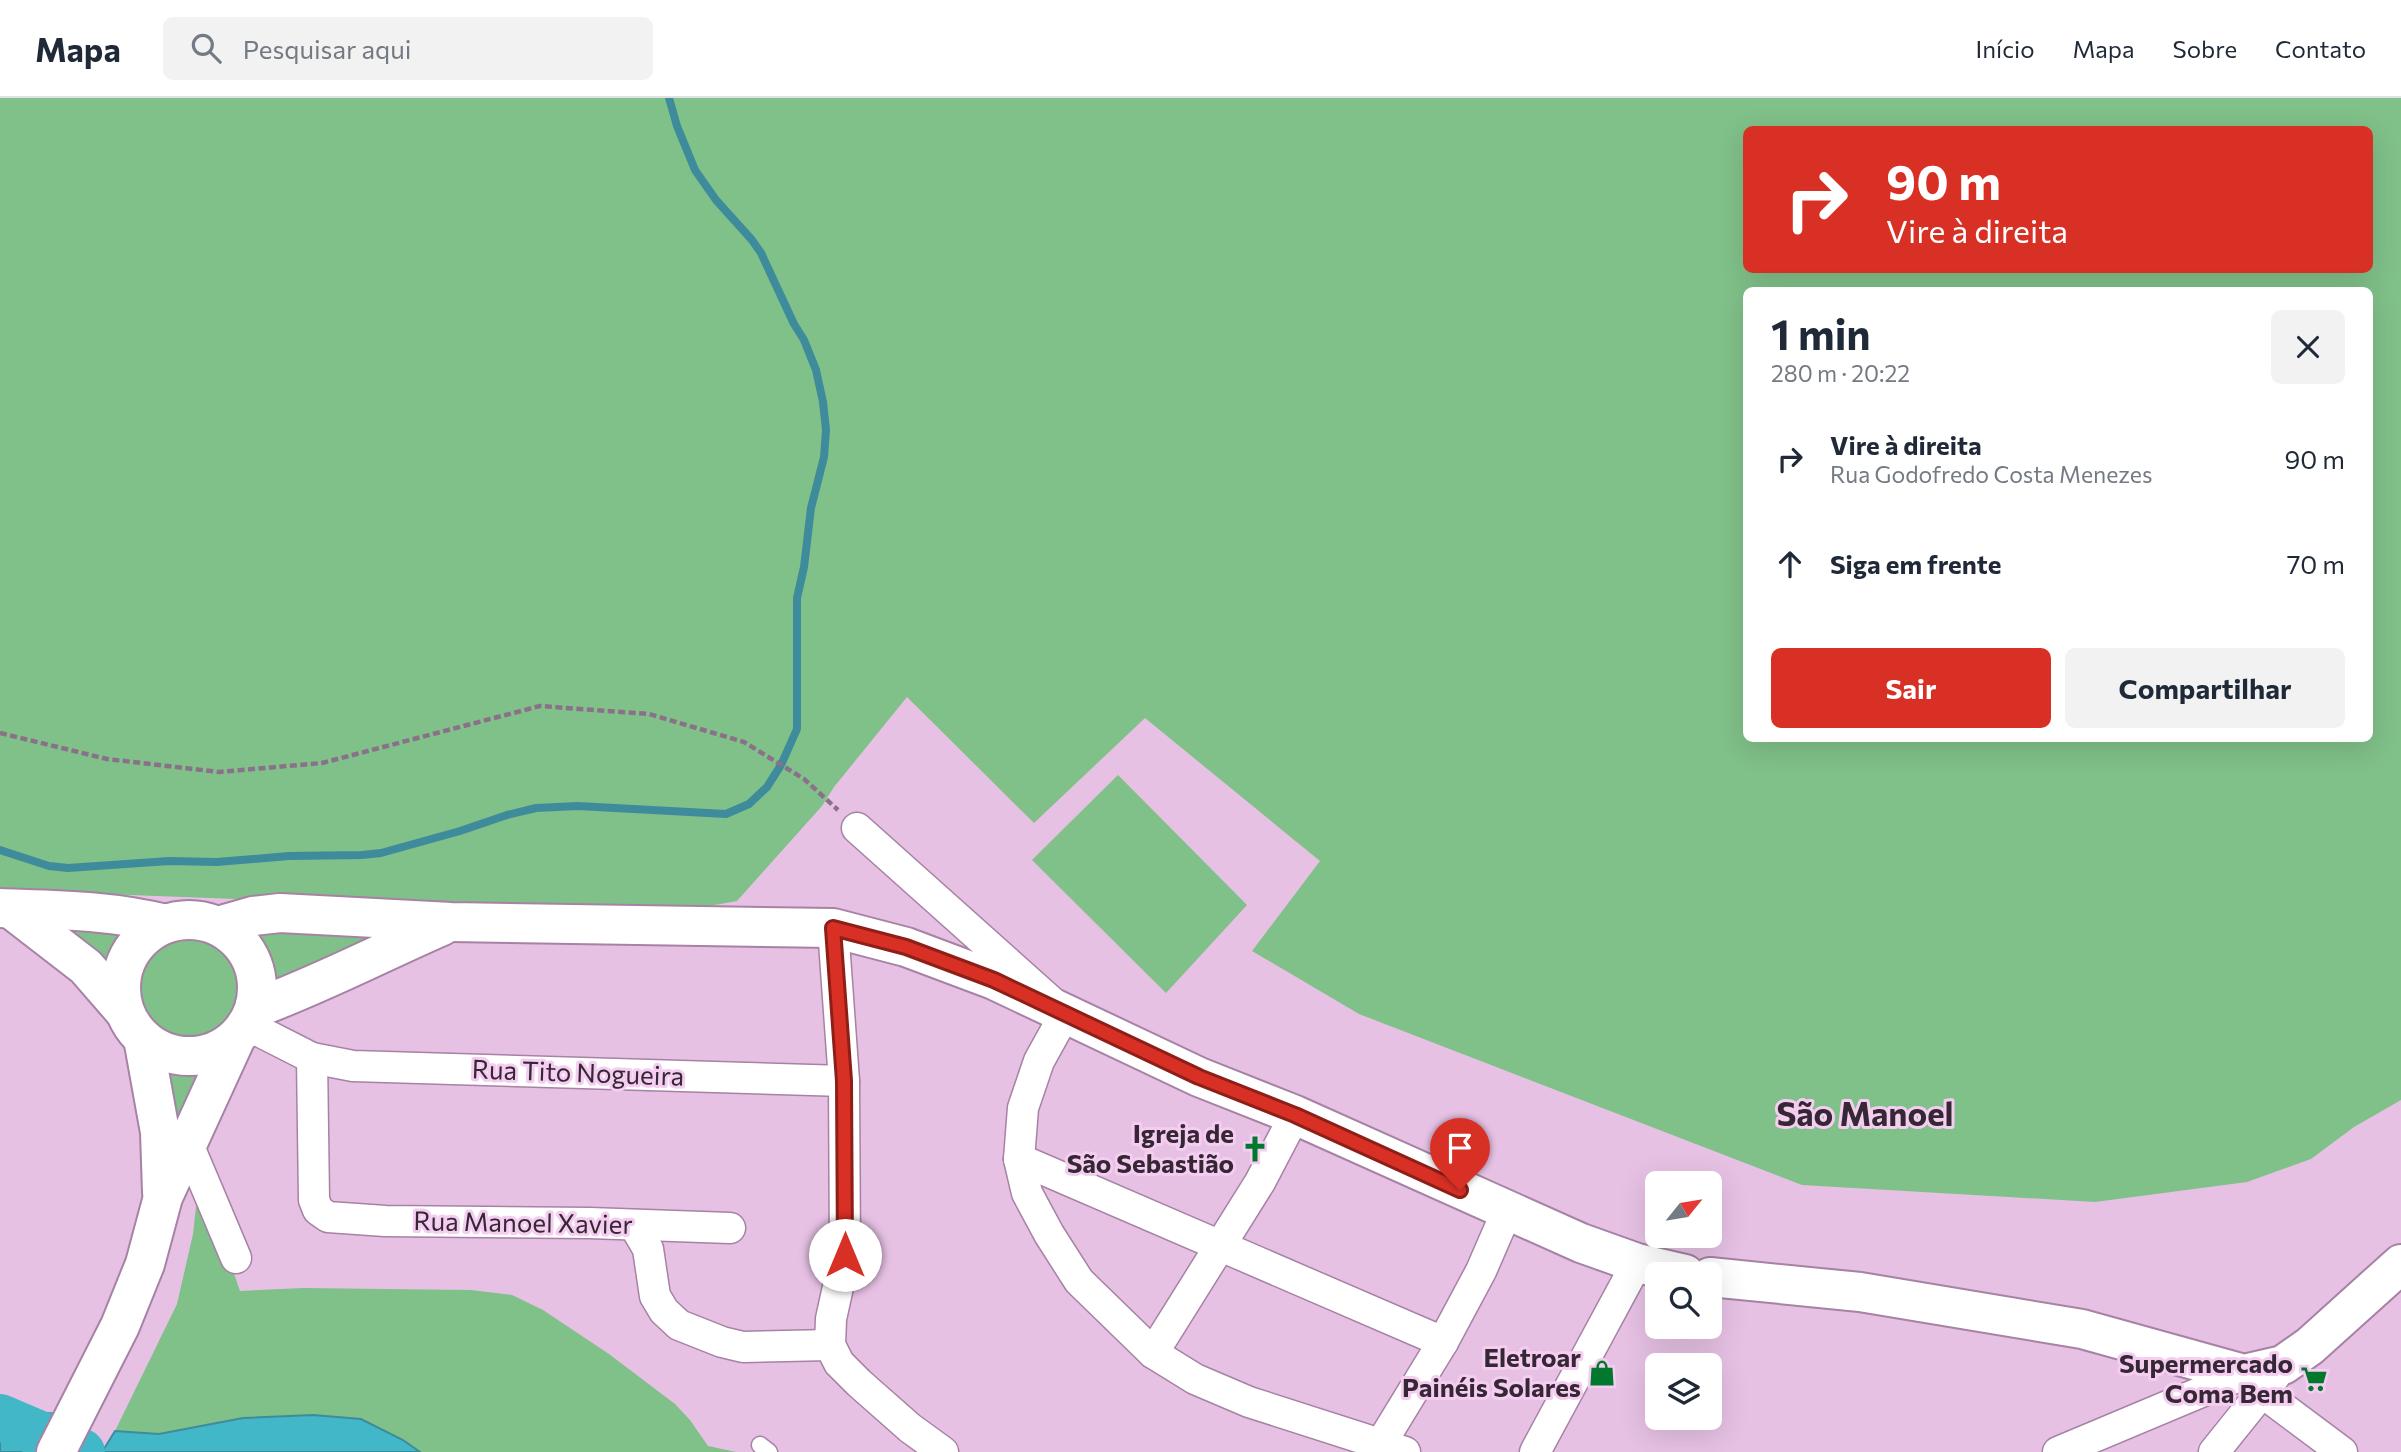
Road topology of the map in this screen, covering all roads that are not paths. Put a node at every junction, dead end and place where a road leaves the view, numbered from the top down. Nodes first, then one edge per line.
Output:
1 (857, 828) road end
2 (5, 909) edge
3 (451, 922) junction
4 (166, 924) junction
5 (218, 926) junction
6 (833, 928) junction
7 (1065, 1014) junction
8 (134, 1025) junction
9 (246, 1025) junction
10 (312, 1058) junction
11 (844, 1081) junction
12 (1295, 1115) junction
13 (187, 1144) junction
14 (1019, 1159) junction
15 (163, 1197) junction
16 (1507, 1211) junction
17 (634, 1225) junction
18 (730, 1228) dead end
19 (1220, 1247) junction
20 (236, 1258) dead end
21 (1637, 1263) junction
22 (2401, 1264) edge
23 (1645, 1265) edge
24 (1722, 1278) edge
25 (1443, 1342) junction
26 (830, 1345) junction
27 (1153, 1353) junction
28 (2264, 1377) junction
29 (1392, 1449) edge
30 (56, 1452) edge
31 (943, 1452) edge
32 (1535, 1452) edge
33 (2058, 1452) edge
34 (2214, 1452) edge
35 (2342, 1452) edge

1 - 7 street
2 - 4 main road
2 - 8 main road
3 - 5 main road
3 - 6 main road
3 - 9 main road
4 - 5 main road
4 - 8 main road
5 - 9 main road
6 - 7 main road
6 - 11 street
7 - 12 main road
7 - 14 street
8 - 9 main road
8 - 15 main road
9 - 10 street, Rua Tito Nogueira
9 - 13 main road
10 - 11 street, Rua Tito Nogueira
10 - 17 street, Rua Manoel Xavier
11 - 26 street
12 - 16 main road
12 - 19 street
13 - 15 main road
13 - 20 street
14 - 19 street
14 - 27 street
15 - 30 main road
16 - 21 main road
16 - 25 street
17 - 18 street, Rua Manoel Xavier
17 - 26 street
19 - 25 street
19 - 27 street
21 - 23 main road
21 - 32 street
22 - 28 main road
24 - 28 main road
25 - 29 street
26 - 31 street
27 - 29 street
28 - 33 street
28 - 34 street
28 - 35 street

